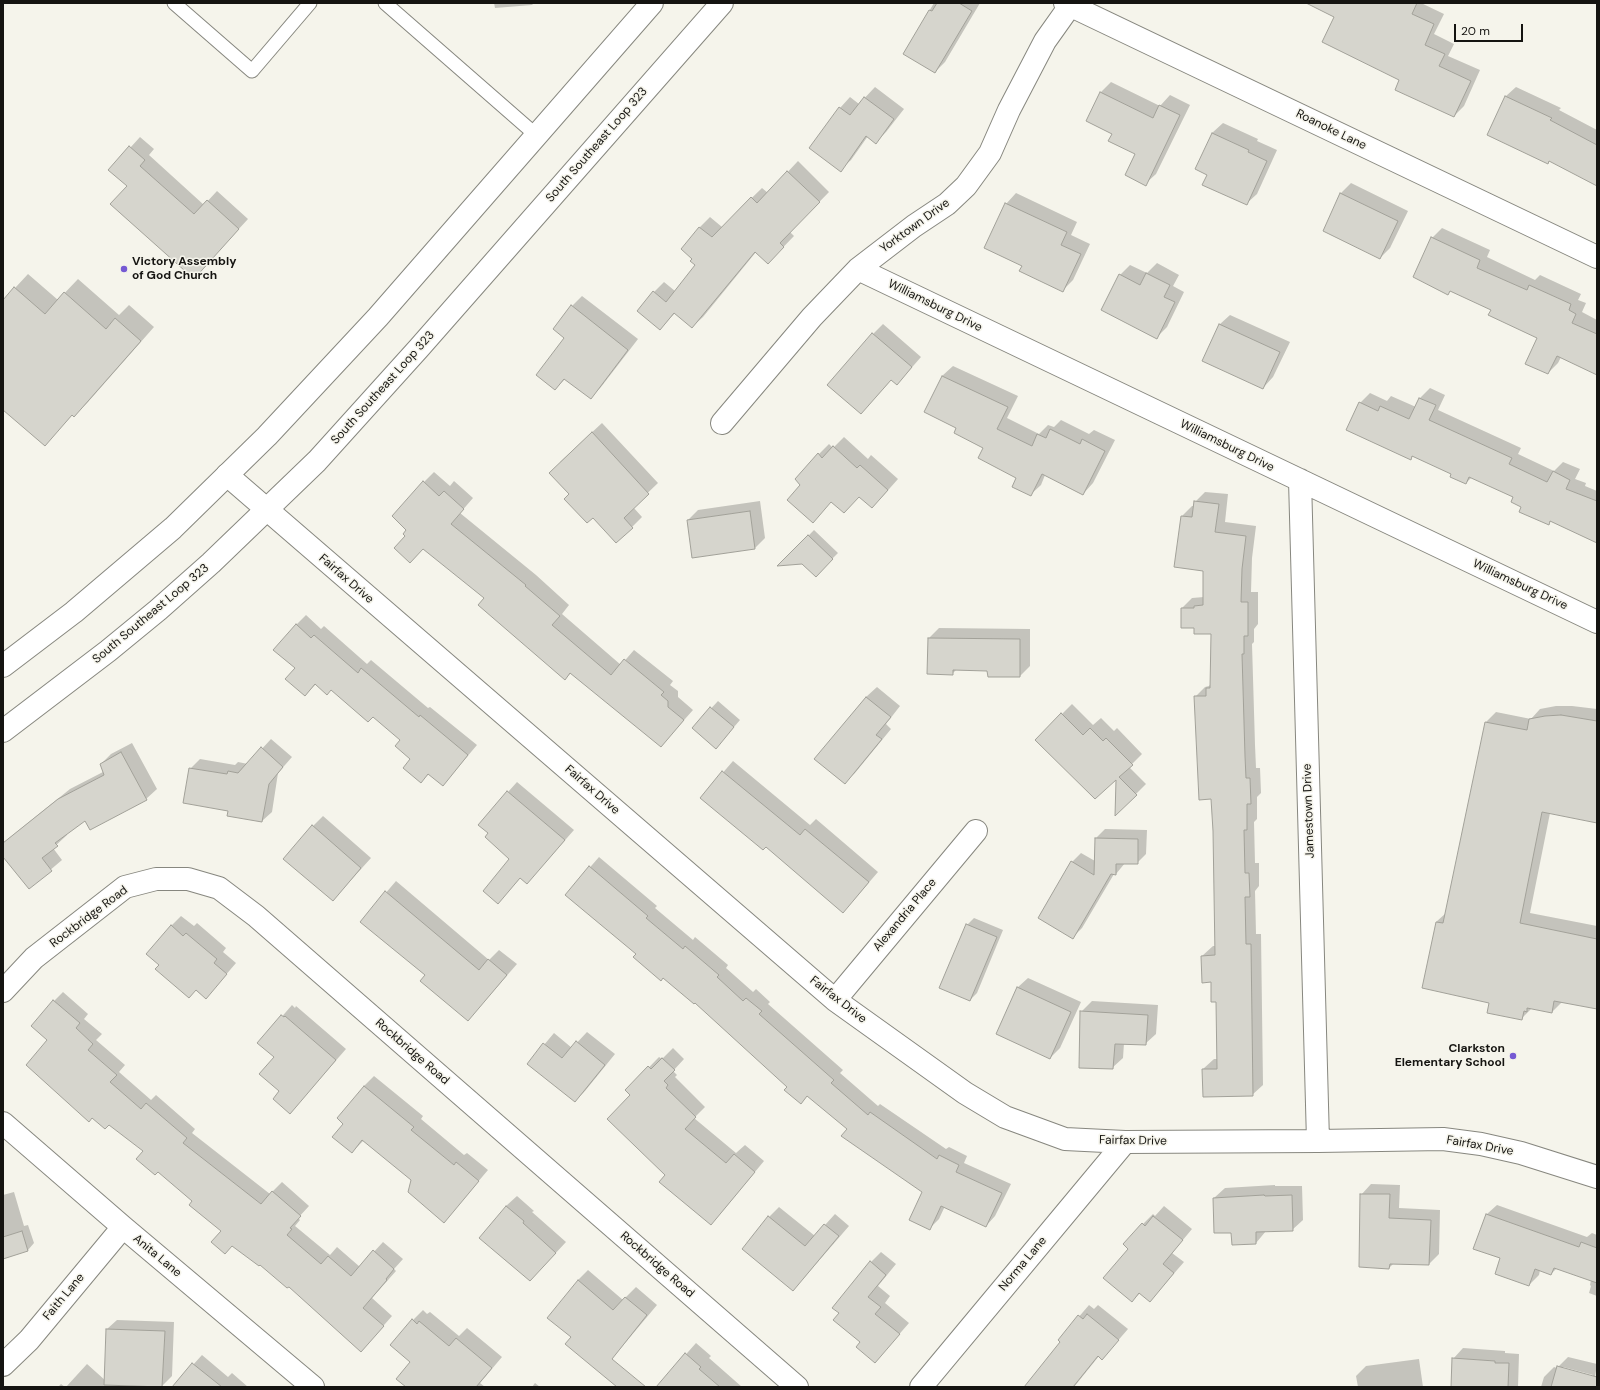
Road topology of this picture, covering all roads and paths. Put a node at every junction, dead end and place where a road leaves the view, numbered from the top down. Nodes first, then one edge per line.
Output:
1 (174, 3) edge
2 (310, 3) edge
3 (385, 3) edge
4 (652, 3) edge
5 (722, 3) edge
6 (1069, 4) edge
7 (536, 135) junction
8 (1597, 257) edge
9 (858, 269) junction
10 (722, 423) dead end
11 (228, 475) junction
12 (1300, 480) junction
13 (266, 509) junction
14 (1597, 622) edge
15 (3, 666) edge
16 (3, 731) edge
17 (976, 830) dead end
18 (3, 991) edge
19 (835, 1000) junction
20 (3, 1123) edge
21 (1125, 1142) junction
22 (1318, 1142) junction
23 (1597, 1177) edge
24 (123, 1227) junction
25 (3, 1365) edge
26 (313, 1387) edge
27 (797, 1387) edge
28 (921, 1387) edge

1 - 2 lane
3 - 7 lane
4 - 7 main road
5 - 13 main road, South Southeast Loop 323
6 - 8 main road, Roanoke Lane
6 - 9 main road, Yorktown Drive
7 - 11 main road
9 - 10 main road, Yorktown Drive
9 - 12 main road, Williamsburg Drive
11 - 13 main road, Fairfax Drive
11 - 15 main road
12 - 14 main road, Williamsburg Drive
12 - 22 main road, Jamestown Drive
13 - 16 main road, South Southeast Loop 323
13 - 19 main road, Fairfax Drive
17 - 19 main road, Alexandria Place
18 - 27 main road, Rockbridge Road
19 - 21 main road, Fairfax Drive
20 - 24 main road, Anita Lane
21 - 22 main road, Fairfax Drive
21 - 28 main road, Norma Lane
22 - 23 main road, Fairfax Drive
24 - 25 main road, Faith Lane
24 - 26 main road, Anita Lane

